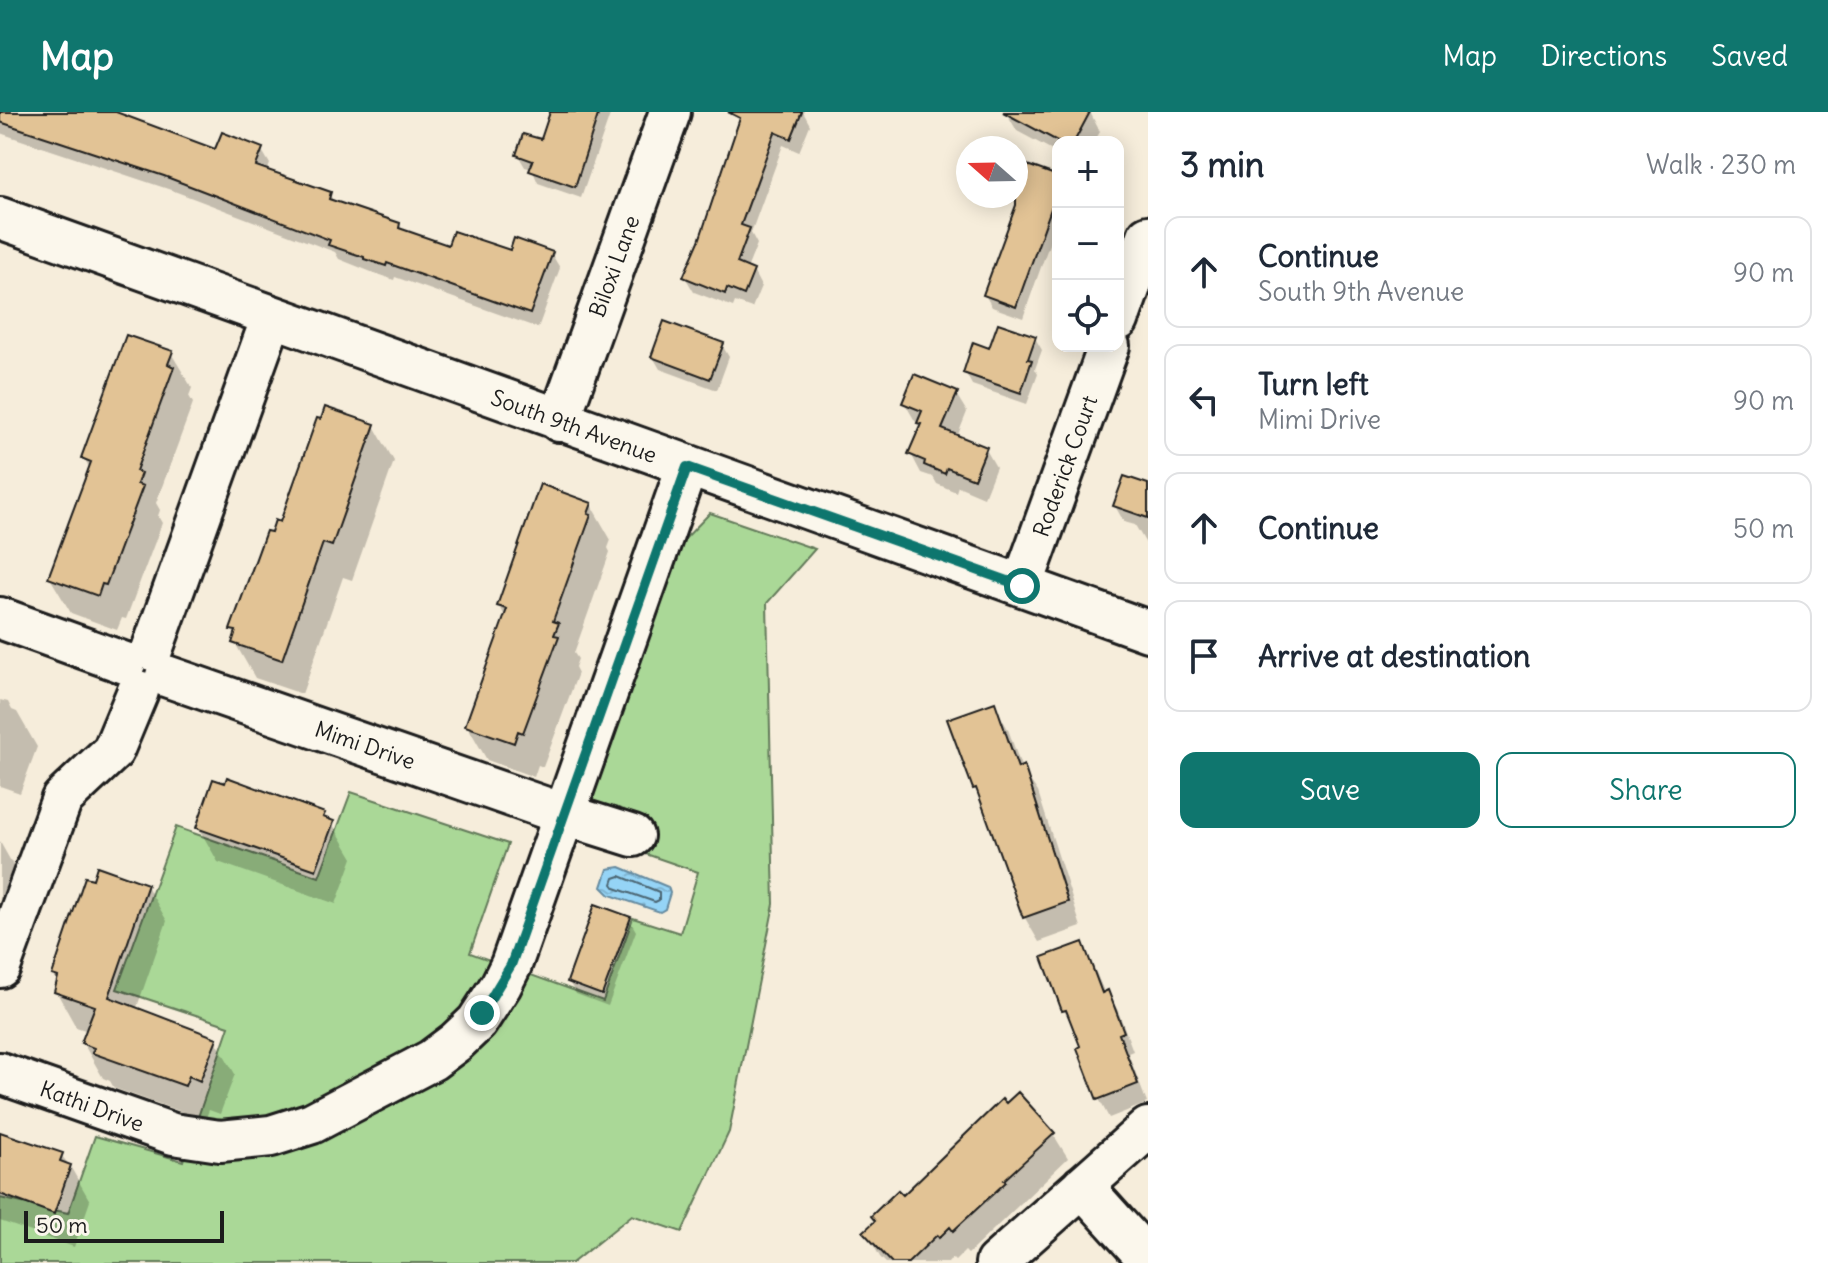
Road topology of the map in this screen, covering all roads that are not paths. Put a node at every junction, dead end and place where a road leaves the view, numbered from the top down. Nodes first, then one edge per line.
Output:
1 (670, 112) edge
2 (0, 218) edge
3 (1148, 236) edge
4 (1124, 303) edge
5 (272, 317) junction
6 (1107, 352) edge
7 (559, 421) junction
8 (687, 467) junction
9 (1022, 586) junction
10 (0, 618) edge
11 (1148, 631) edge
12 (145, 670) junction
13 (563, 814) junction
14 (633, 836) dead end
15 (0, 967) edge
16 (0, 1073) edge
17 (1148, 1128) edge
18 (1082, 1186) junction
19 (1148, 1259) edge
20 (996, 1263) edge

1 - 7 street, Biloxi Lane
2 - 5 street, South 9th Avenue
3 - 4 street
5 - 7 street, South 9th Avenue
5 - 12 street
6 - 9 street, Roderick Court
7 - 8 street, South 9th Avenue
8 - 9 street, South 9th Avenue
8 - 13 street
9 - 11 street, South 9th Avenue
10 - 12 street, Mimi Drive
12 - 13 street, Mimi Drive
12 - 15 street
13 - 14 street, Mimi Drive
13 - 16 street, Kathi Drive
17 - 18 street
18 - 19 street
18 - 20 street

